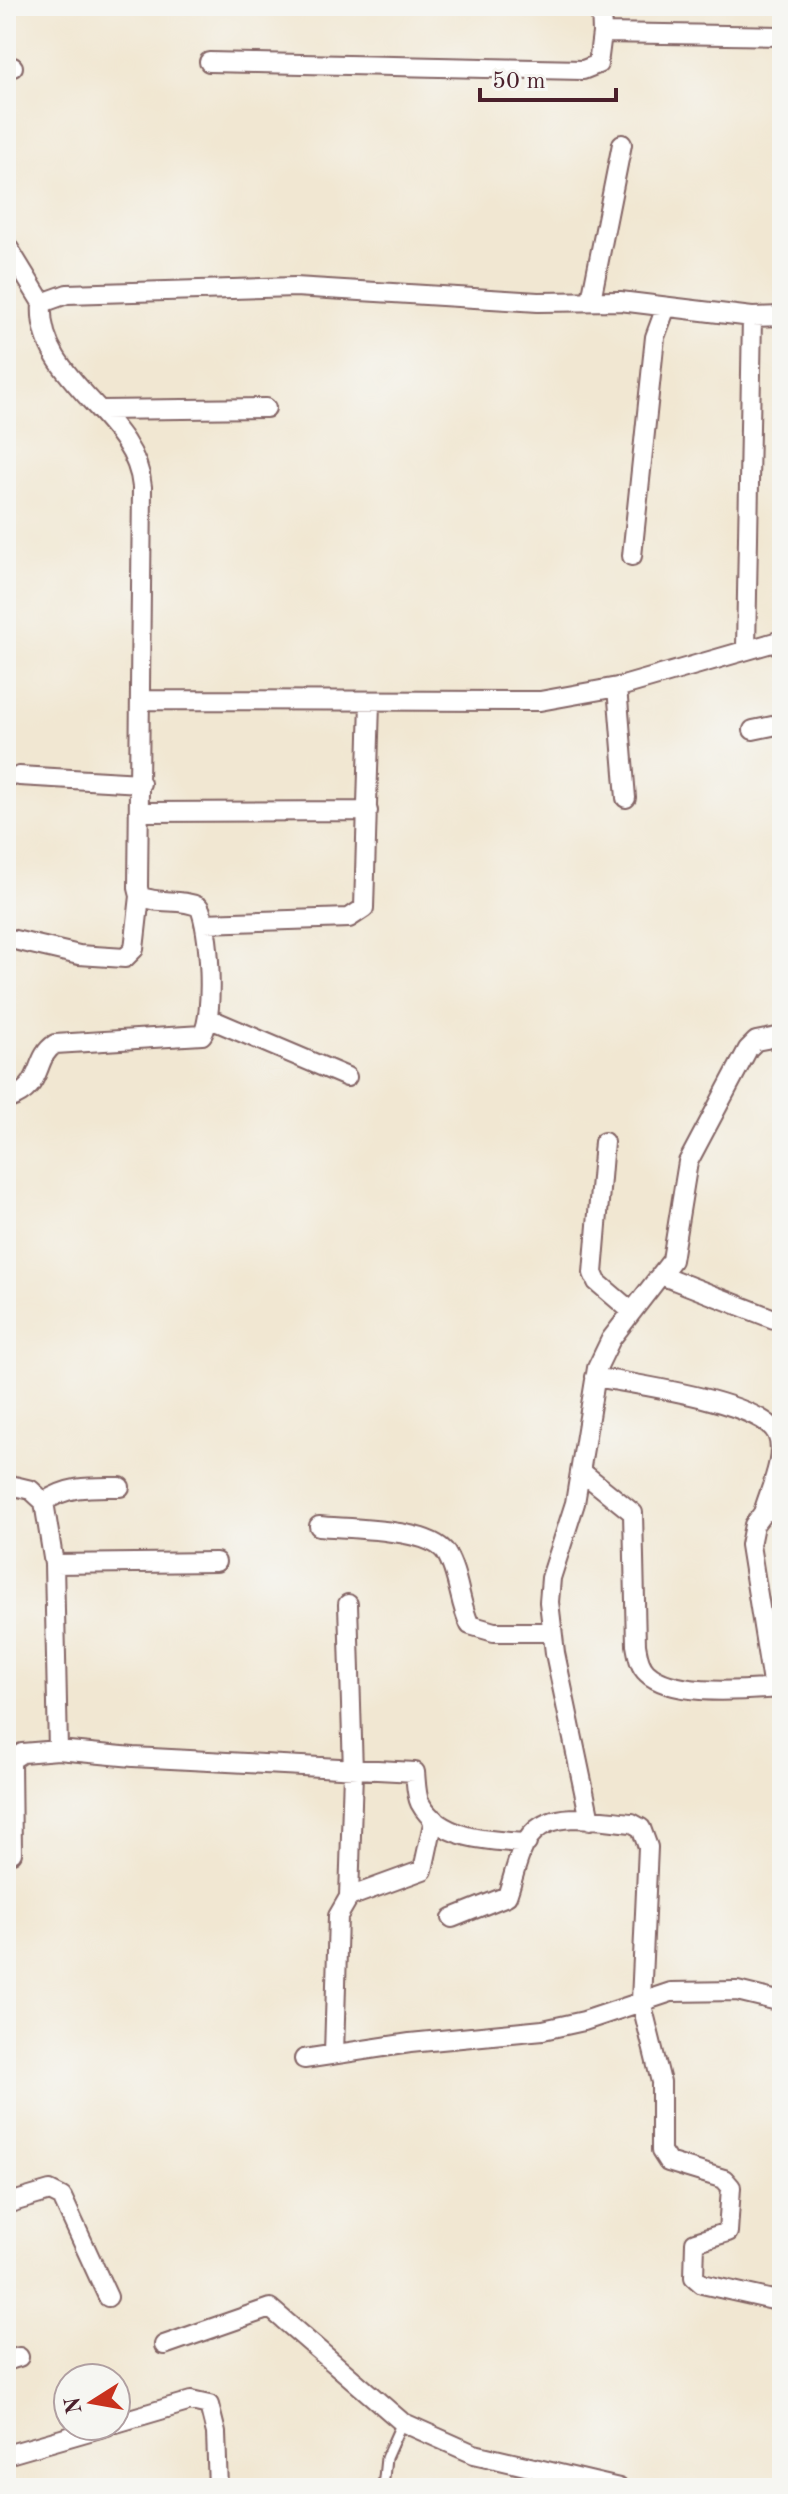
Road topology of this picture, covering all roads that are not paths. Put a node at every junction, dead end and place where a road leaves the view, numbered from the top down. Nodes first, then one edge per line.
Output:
1 (601, 6) edge
2 (602, 33) junction
3 (782, 36) edge
4 (209, 62) dead end
5 (622, 144) dead end
6 (6, 244) edge
7 (591, 300) junction
8 (42, 303) junction
9 (666, 307) junction
10 (782, 316) edge
11 (752, 317) junction
12 (266, 408) dead end
13 (101, 410) junction
14 (632, 556) dead end
15 (782, 640) edge
16 (746, 649) junction
17 (617, 687) junction
18 (141, 700) junction
19 (370, 702) junction
20 (782, 724) edge
21 (753, 730) dead end
22 (19, 776) dead end
23 (141, 783) junction
24 (626, 798) dead end
25 (368, 811) junction
26 (141, 812) junction
27 (140, 896) junction
28 (204, 923) junction
29 (6, 938) edge
30 (208, 1018) junction
31 (782, 1036) edge
32 (347, 1077) dead end
33 (6, 1100) edge
34 (604, 1142) dead end
35 (661, 1275) junction
36 (631, 1311) junction
37 (774, 1319) dead end
38 (595, 1377) junction
39 (774, 1418) edge
40 (582, 1472) junction
41 (6, 1484) edge
42 (120, 1487) dead end
43 (44, 1502) junction
44 (782, 1507) edge
45 (763, 1513) junction
46 (319, 1526) dead end
47 (216, 1562) dead end
48 (54, 1564) junction
49 (348, 1604) dead end
50 (552, 1632) junction
51 (777, 1688) edge
52 (58, 1750) junction
53 (352, 1769) junction
54 (434, 1819) junction
55 (590, 1820) junction
56 (527, 1843) junction
57 (12, 1853) dead end
58 (349, 1897) junction
59 (452, 1918) dead end
60 (641, 2001) junction
61 (782, 2002) edge
62 (334, 2054) junction
63 (304, 2059) dead end
64 (6, 2204) edge
65 (108, 2297) dead end
66 (782, 2302) edge
67 (164, 2345) dead end
68 (132, 2418) edge
69 (402, 2422) junction
70 (52, 2442) edge
71 (6, 2455) edge
72 (557, 2480) edge
73 (218, 2488) edge
74 (383, 2488) edge
75 (619, 2488) edge

1 - 2 street
2 - 3 street
2 - 4 street
5 - 7 street
6 - 8 street
7 - 8 street
7 - 9 street
8 - 13 street
9 - 11 street
9 - 14 street
10 - 11 street
11 - 16 street
12 - 13 street
13 - 18 street
15 - 16 street
16 - 17 street
17 - 19 street
17 - 24 street
18 - 19 street
18 - 23 street
19 - 25 street
20 - 21 street
22 - 23 street
23 - 26 street
25 - 26 street
25 - 28 street
26 - 27 street
27 - 28 street
27 - 29 street
28 - 30 street
30 - 32 street
30 - 33 street
31 - 35 street
34 - 36 street
35 - 36 street
35 - 37 street
36 - 38 street
38 - 39 street
38 - 40 street
39 - 45 street
40 - 50 street
40 - 51 street
41 - 43 street
42 - 43 street
43 - 48 street
44 - 45 street
45 - 51 street
46 - 50 street
47 - 48 street
48 - 52 street
49 - 53 street
50 - 55 street
52 - 53 street
52 - 57 street
53 - 54 street
53 - 58 street
54 - 56 street
54 - 58 street
55 - 56 street
55 - 60 street
56 - 59 street
58 - 62 street
60 - 61 street
60 - 62 street
60 - 66 street
62 - 63 street
64 - 65 street
67 - 69 street
68 - 73 street
69 - 72 street
69 - 74 lane
70 - 71 street
72 - 75 street

